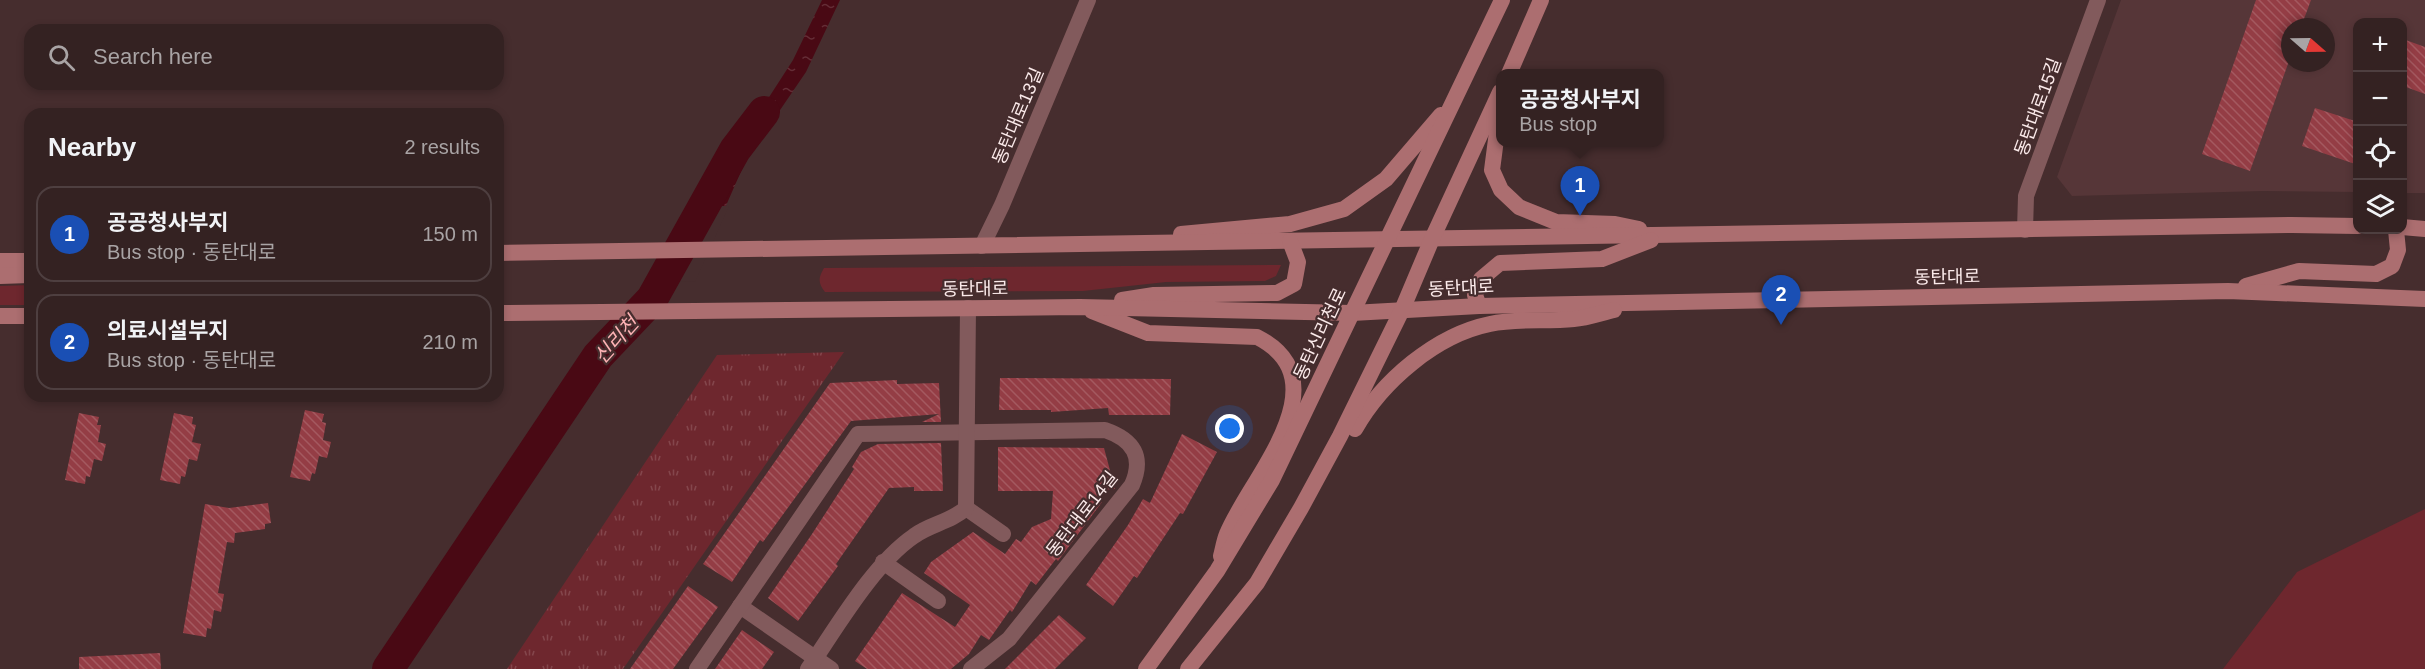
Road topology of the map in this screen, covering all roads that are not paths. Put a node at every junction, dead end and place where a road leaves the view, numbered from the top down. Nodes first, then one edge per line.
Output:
1 (1088, 0) edge
2 (1502, 0) edge
3 (1541, 0) edge
4 (2098, 0) edge
5 (1511, 69) edge
6 (1459, 94) junction
7 (1496, 101) edge
8 (1496, 127) edge
9 (2353, 226) edge
10 (2407, 227) edge
11 (2425, 229) edge
12 (2025, 230) junction
13 (2396, 234) edge
14 (1664, 235) junction
15 (1432, 239) junction
16 (1386, 240) junction
17 (1290, 241) junction
18 (1094, 244) junction
19 (982, 246) junction
20 (504, 253) edge
21 (0, 261) edge
22 (24, 261) edge
23 (24, 274) edge
24 (0, 276) edge
25 (2228, 291) junction
26 (2425, 299) edge
27 (1649, 302) junction
28 (1479, 306) junction
29 (1080, 307) junction
30 (968, 308) junction
31 (1402, 310) junction
32 (504, 313) edge
33 (1352, 313) junction
34 (0, 316) edge
35 (24, 316) edge
36 (967, 432) junction
37 (966, 508) junction
38 (1301, 508) junction
39 (1003, 534) dead end
40 (883, 562) junction
41 (1217, 571) junction
42 (938, 601) dead end
43 (740, 606) junction
44 (812, 664) edge
45 (697, 669) edge
46 (831, 669) edge
47 (971, 669) edge
48 (1146, 669) edge
49 (1188, 669) edge

1 - 19 street, 동탄대로13길
2 - 6 main road, 동탄신리천로
3 - 5 main road
4 - 12 street, 동탄대로15길
6 - 16 main road, 동탄신리천로
6 - 18 main road
7 - 15 main road
8 - 14 main road
9 - 12 main road
10 - 11 main road
12 - 14 main road
13 - 25 main road
14 - 15 main road
14 - 28 main road
15 - 16 main road
15 - 31 main road
16 - 17 main road
16 - 33 main road, 동탄신리천로
17 - 18 main road
17 - 29 main road
18 - 19 main road
19 - 20 main road
21 - 22 main road
23 - 24 main road
25 - 26 main road, 동탄대로
25 - 27 main road, 동탄대로
27 - 28 main road, 동탄대로
27 - 38 main road
28 - 31 main road, 동탄대로
29 - 30 main road, 동탄대로
29 - 33 main road, 동탄대로
29 - 41 main road
30 - 32 main road, 동탄대로
30 - 36 street
31 - 33 main road, 동탄대로
31 - 38 main road
33 - 41 main road, 동탄신리천로
34 - 35 main road
36 - 37 street
36 - 43 street, 동탄대로14길
36 - 47 street, 동탄대로14길
37 - 39 street
37 - 40 street
38 - 49 main road
40 - 42 street
40 - 44 street
41 - 48 main road, 동탄신리천로
43 - 44 street
43 - 45 street, 동탄대로14길
44 - 46 street

